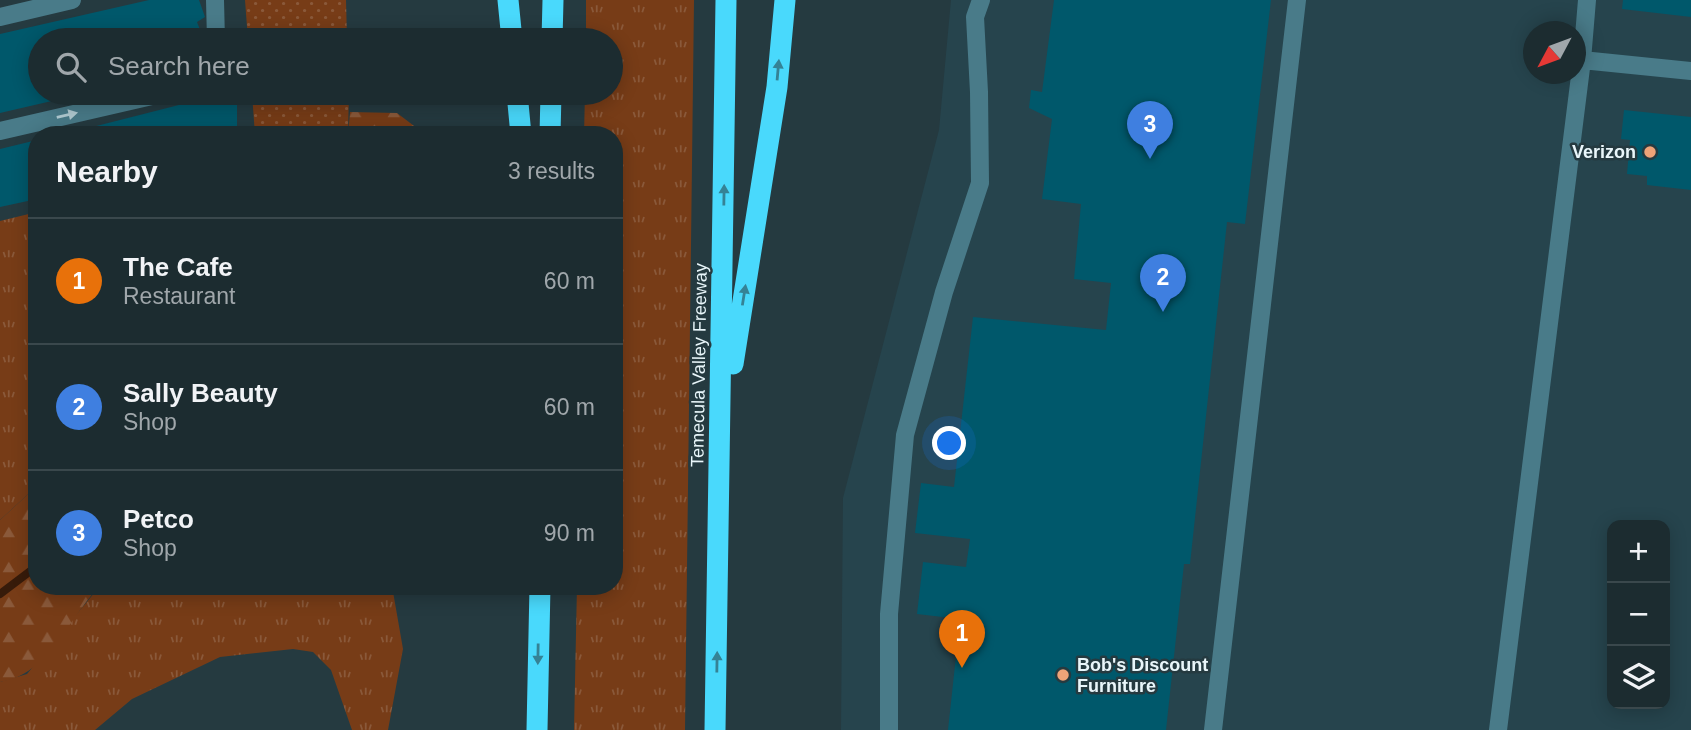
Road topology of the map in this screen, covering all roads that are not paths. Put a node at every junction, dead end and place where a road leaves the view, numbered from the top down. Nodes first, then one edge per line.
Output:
1 (72, 0) edge
2 (215, 0) edge
3 (509, 0) edge
4 (553, 0) edge
5 (726, 0) edge
6 (785, 0) edge
7 (981, 0) edge
8 (1297, 0) edge
9 (1587, 0) edge
10 (0, 17) edge
11 (1585, 21) edge
12 (216, 28) edge
13 (511, 28) edge
14 (552, 28) edge
15 (1586, 60) edge
16 (1691, 71) edge
17 (1579, 84) edge
18 (113, 105) edge
19 (518, 105) edge
20 (551, 105) edge
21 (520, 126) edge
22 (550, 126) edge
23 (0, 131) edge
24 (721, 435) junction
25 (540, 595) edge
26 (537, 730) edge
27 (715, 730) edge
28 (889, 730) edge
29 (1213, 730) edge
30 (1498, 730) edge

1 - 10 lane
2 - 12 lane
3 - 13 highway
4 - 14 highway
24 -> 5 highway, Temecula Valley Freeway
24 -> 6 highway
7 - 28 lane
8 - 29 lane
9 - 11 lane
15 - 16 lane
17 - 30 lane
23 -> 18 lane
19 - 21 highway
20 - 22 highway
27 -> 24 highway, Temecula Valley Freeway
25 -> 26 highway

